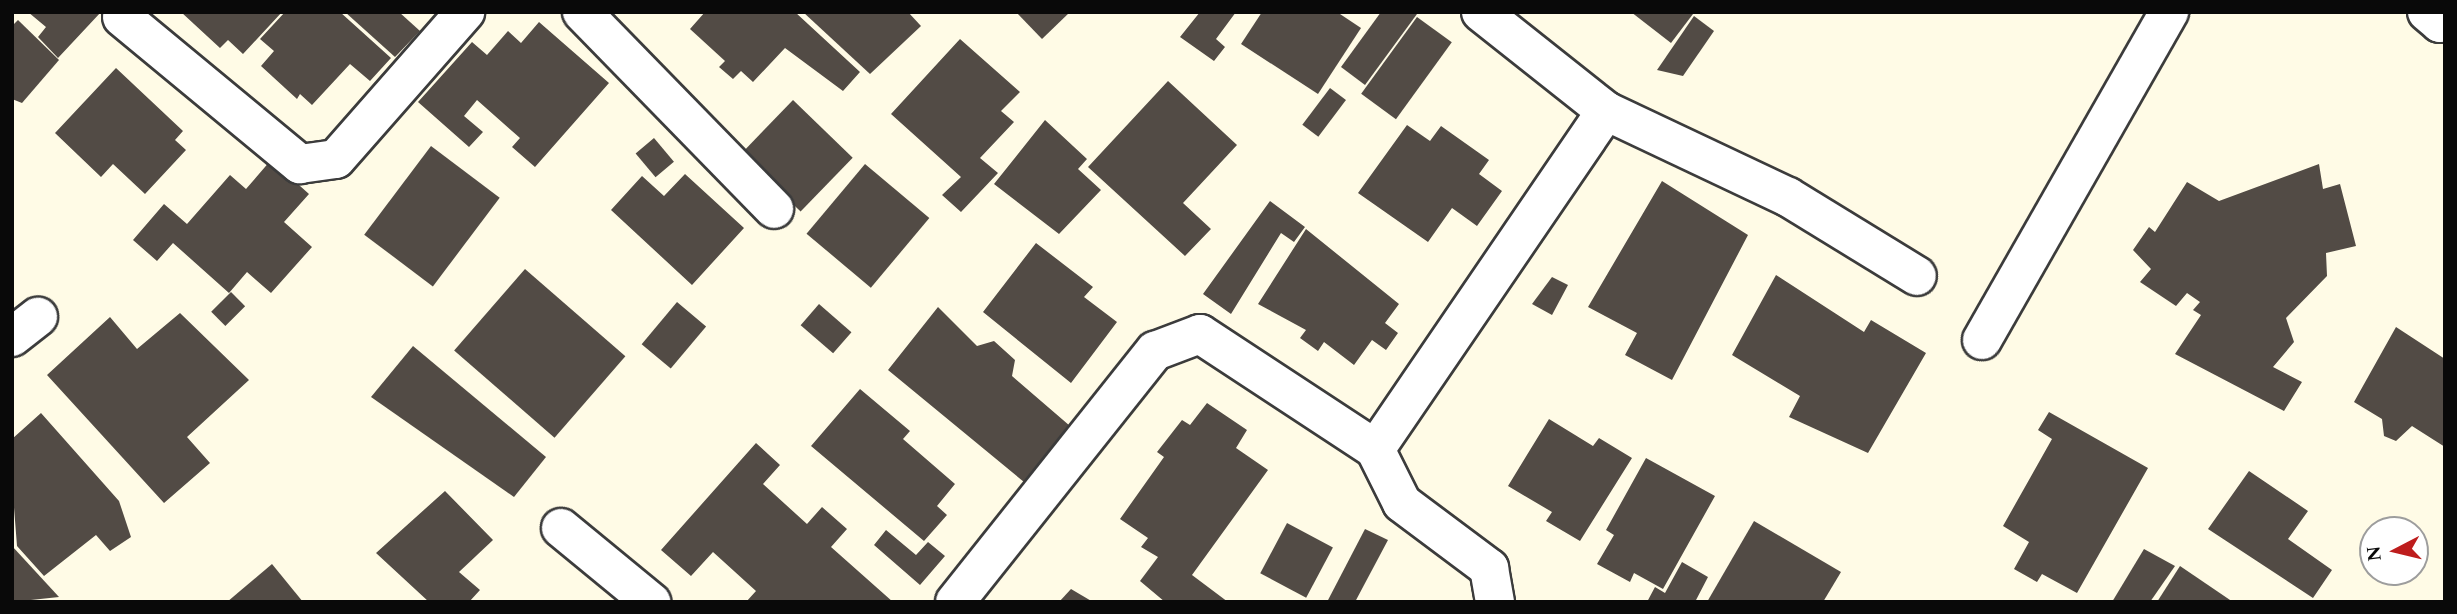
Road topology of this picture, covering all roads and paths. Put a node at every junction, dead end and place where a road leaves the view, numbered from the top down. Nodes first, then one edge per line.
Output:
1 (465, 12) edge
2 (582, 12) edge
3 (1481, 12) edge
4 (2169, 12) edge
5 (2427, 12) edge
6 (122, 17) dead end
7 (2445, 18) edge
8 (1606, 111) junction
9 (774, 209) dead end
10 (1917, 276) dead end
11 (1982, 340) dead end
12 (1376, 449) junction
13 (561, 528) dead end
14 (651, 602) edge
15 (955, 602) edge
16 (1495, 602) edge

1 - 6 street
2 - 9 street
3 - 8 street
4 - 11 street
5 - 7 street
8 - 10 street
8 - 12 street
12 - 15 street
12 - 16 street
13 - 14 street

